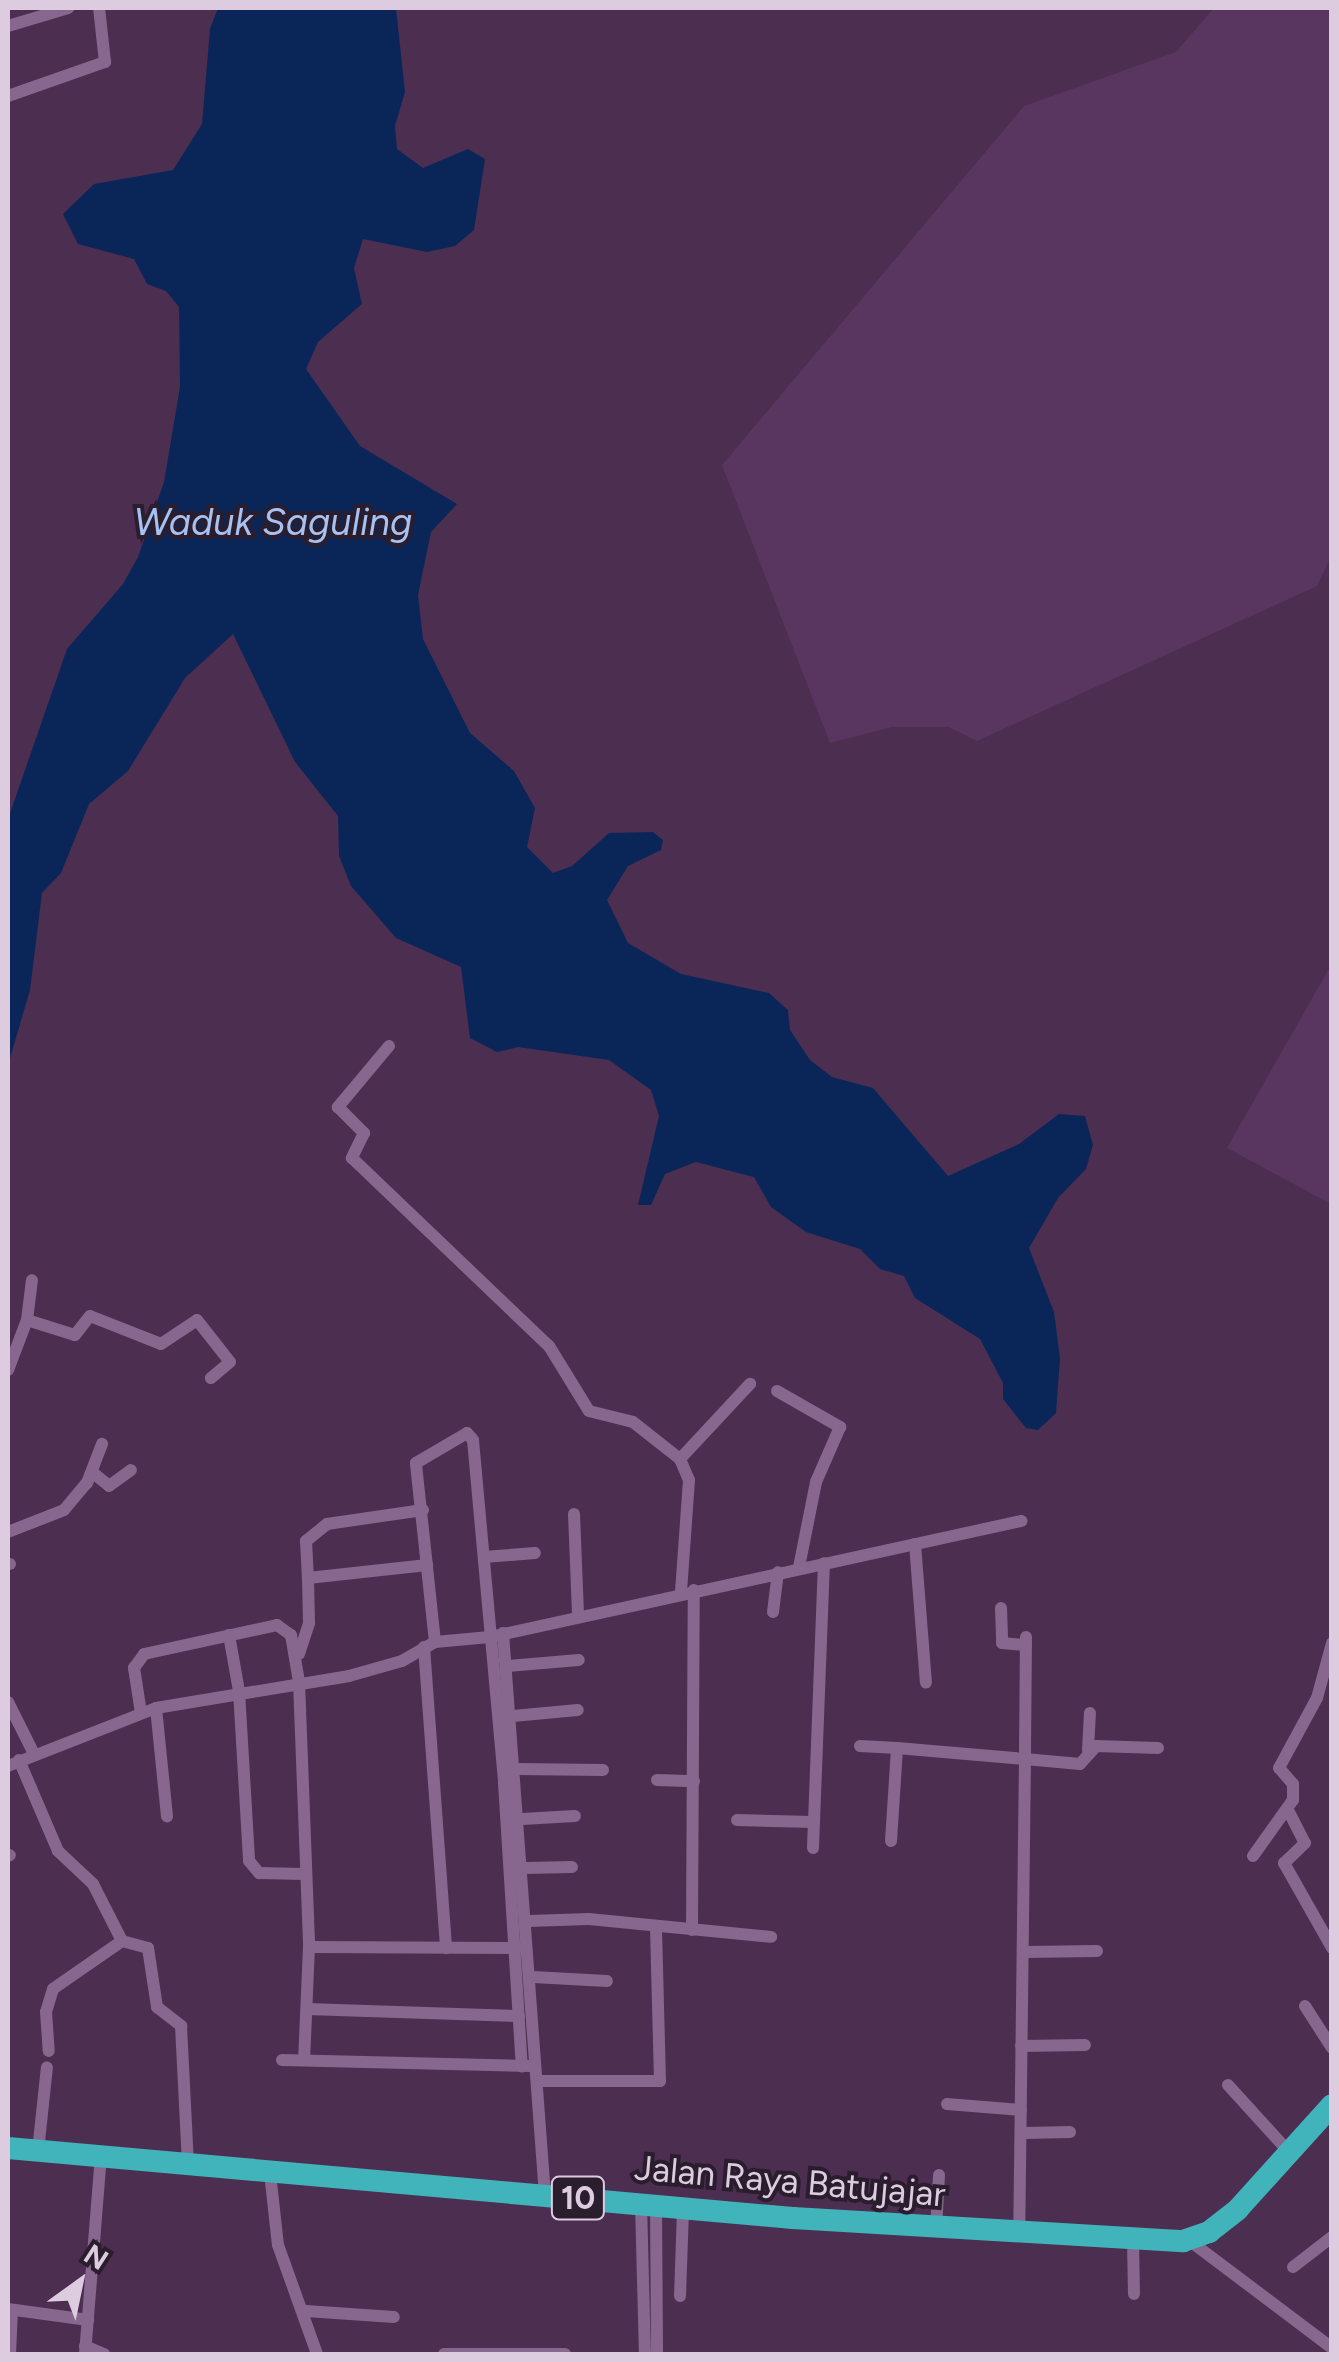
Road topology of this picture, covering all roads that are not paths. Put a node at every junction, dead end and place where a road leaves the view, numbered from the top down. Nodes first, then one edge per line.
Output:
1 (68, 8) edge
2 (99, 8) edge
3 (8, 26) edge
4 (8, 96) edge
5 (389, 1046) dead end
6 (32, 1280) dead end
7 (26, 1320) junction
8 (8, 1370) edge
9 (211, 1378) dead end
10 (750, 1384) dead end
11 (777, 1390) dead end
12 (102, 1444) dead end
13 (680, 1459) junction
14 (131, 1470) dead end
15 (92, 1472) junction
16 (423, 1510) junction
17 (574, 1514) dead end
18 (1021, 1520) dead end
19 (8, 1532) edge
20 (915, 1544) junction
21 (535, 1553) dead end
22 (484, 1557) junction
23 (824, 1563) junction
24 (427, 1565) junction
25 (799, 1567) junction
26 (778, 1572) junction
27 (308, 1578) junction
28 (688, 1591) junction
29 (1001, 1608) dead end
30 (773, 1612) dead end
31 (578, 1616) junction
32 (229, 1635) junction
33 (497, 1635) junction
34 (1332, 1643) edge
35 (430, 1645) junction
36 (297, 1659) junction
37 (578, 1660) dead end
38 (507, 1666) junction
39 (299, 1682) junction
40 (926, 1683) dead end
41 (239, 1691) junction
42 (8, 1702) edge
43 (156, 1708) junction
44 (578, 1710) dead end
45 (1090, 1713) dead end
46 (141, 1714) junction
47 (513, 1716) junction
48 (860, 1746) dead end
49 (897, 1748) junction
50 (1158, 1748) dead end
51 (1088, 1750) junction
52 (34, 1754) junction
53 (1025, 1759) junction
54 (14, 1763) edge
55 (517, 1769) junction
56 (602, 1770) dead end
57 (657, 1780) dead end
58 (694, 1781) junction
59 (1288, 1810) junction
60 (167, 1816) dead end
61 (575, 1816) dead end
62 (522, 1819) junction
63 (738, 1820) dead end
64 (814, 1822) junction
65 (891, 1842) dead end
66 (814, 1848) dead end
67 (1253, 1856) dead end
68 (572, 1867) dead end
69 (525, 1868) junction
70 (303, 1874) junction
71 (529, 1921) junction
72 (656, 1928) junction
73 (692, 1930) junction
74 (771, 1937) dead end
75 (122, 1941) junction
76 (308, 1947) junction
77 (446, 1948) junction
78 (517, 1948) junction
79 (1332, 1948) edge
80 (1097, 1951) dead end
81 (1024, 1952) junction
82 (532, 1977) junction
83 (607, 1981) dead end
84 (1305, 2006) dead end
85 (307, 2009) junction
86 (519, 2016) junction
87 (1085, 2045) dead end
88 (1021, 2046) junction
89 (1332, 2048) edge
90 (49, 2051) dead end
91 (282, 2060) dead end
92 (304, 2060) junction
93 (538, 2065) junction
94 (522, 2066) junction
95 (46, 2067) dead end
96 (540, 2081) junction
97 (1228, 2085) dead end
98 (947, 2104) dead end
99 (1020, 2110) junction
100 (1330, 2111) edge
101 (1070, 2132) dead end
102 (1024, 2133) junction
103 (8, 2148) edge
104 (38, 2150) junction
105 (1288, 2152) junction
106 (101, 2156) junction
107 (188, 2166) junction
108 (270, 2173) junction
109 (939, 2175) dead end
110 (545, 2196) junction
111 (648, 2205) junction
112 (684, 2208) junction
113 (936, 2229) junction
114 (1019, 2234) junction
115 (1332, 2237) edge
116 (1141, 2239) junction
117 (1187, 2241) junction
118 (1293, 2268) dead end
119 (1134, 2294) dead end
120 (680, 2296) dead end
121 (10, 2310) edge
122 (306, 2311) junction
123 (394, 2317) dead end
124 (88, 2320) junction
125 (1332, 2348) edge
126 (85, 2350) edge
127 (10, 2354) edge
128 (104, 2354) edge
129 (316, 2354) edge
130 (444, 2354) edge
131 (564, 2354) edge
132 (645, 2354) edge
133 (658, 2354) edge

1 - 3 street
2 - 4 street
5 - 13 street
6 - 7 street
7 - 8 street
7 - 9 street
10 - 13 street
11 - 25 street
12 - 15 street
13 - 28 street
14 - 15 street
15 - 19 street
16 - 22 street
16 - 24 street
16 - 27 street
17 - 31 street
18 - 20 street
20 - 23 street
20 - 40 street
21 - 22 street
22 - 33 street
23 - 25 street
23 - 64 street
24 - 27 street
24 - 35 street
25 - 26 street
26 - 28 street
26 - 30 street
27 - 36 street
28 - 31 street
28 - 58 street
29 - 53 street
31 - 33 street
32 - 36 street
32 - 41 street
32 - 46 street
33 - 35 street
33 - 38 street
33 - 78 street
34 - 59 street
35 - 39 street
35 - 77 street
36 - 39 street
37 - 38 street
38 - 47 street
39 - 41 street
39 - 70 street
41 - 43 street
41 - 70 street
42 - 52 street
43 - 46 street
43 - 60 street
44 - 47 street
45 - 51 street
46 - 52 street
47 - 55 street
48 - 49 street
49 - 53 street
49 - 65 street
50 - 51 street
51 - 53 street
52 - 54 street
53 - 81 street
54 - 75 street
55 - 56 street
55 - 62 street
57 - 58 street
58 - 73 street
59 - 67 street
59 - 79 street
61 - 62 street
62 - 69 street
63 - 64 street
64 - 66 street
68 - 69 street
69 - 71 street
70 - 76 street
71 - 72 street
71 - 82 street
72 - 73 street
72 - 96 street
73 - 74 street
75 - 90 street
75 - 107 street
76 - 77 street
76 - 85 street
77 - 78 street
78 - 86 street
80 - 81 street
81 - 88 street
82 - 83 street
82 - 93 street
84 - 89 street
85 - 86 street
85 - 92 street
86 - 94 street
87 - 88 street
88 - 99 street
91 - 92 street
92 - 94 street
93 - 94 street
93 - 96 street
95 - 104 street
96 - 110 street
97 - 105 street
98 - 99 street
99 - 102 street
100 - 105 highway
101 - 102 street
102 - 114 street
103 - 104 highway, Jalan Raya Batujajar / 10
104 - 106 highway, Jalan Raya Batujajar / 10
105 - 117 highway
106 - 107 highway, Jalan Raya Batujajar / 10
106 - 124 street
107 - 108 highway, Jalan Raya Batujajar / 10
108 - 110 highway, Jalan Raya Batujajar / 10
108 - 122 street
109 - 113 street
110 - 111 highway, Jalan Raya Batujajar / 10
111 - 112 highway, Jalan Raya Batujajar / 10
111 - 132 street
111 - 133 street
112 - 113 highway, Jalan Raya Batujajar / 10
112 - 120 street
113 - 114 highway, Jalan Raya Batujajar / 10
114 - 116 highway, Jalan Raya Batujajar / 10
115 - 118 street
116 - 117 highway, Jalan Raya Batujajar / 10
116 - 119 street
117 - 125 street
121 - 124 street
121 - 127 street
122 - 123 street
122 - 129 street
124 - 126 street
126 - 128 street
130 - 131 street

